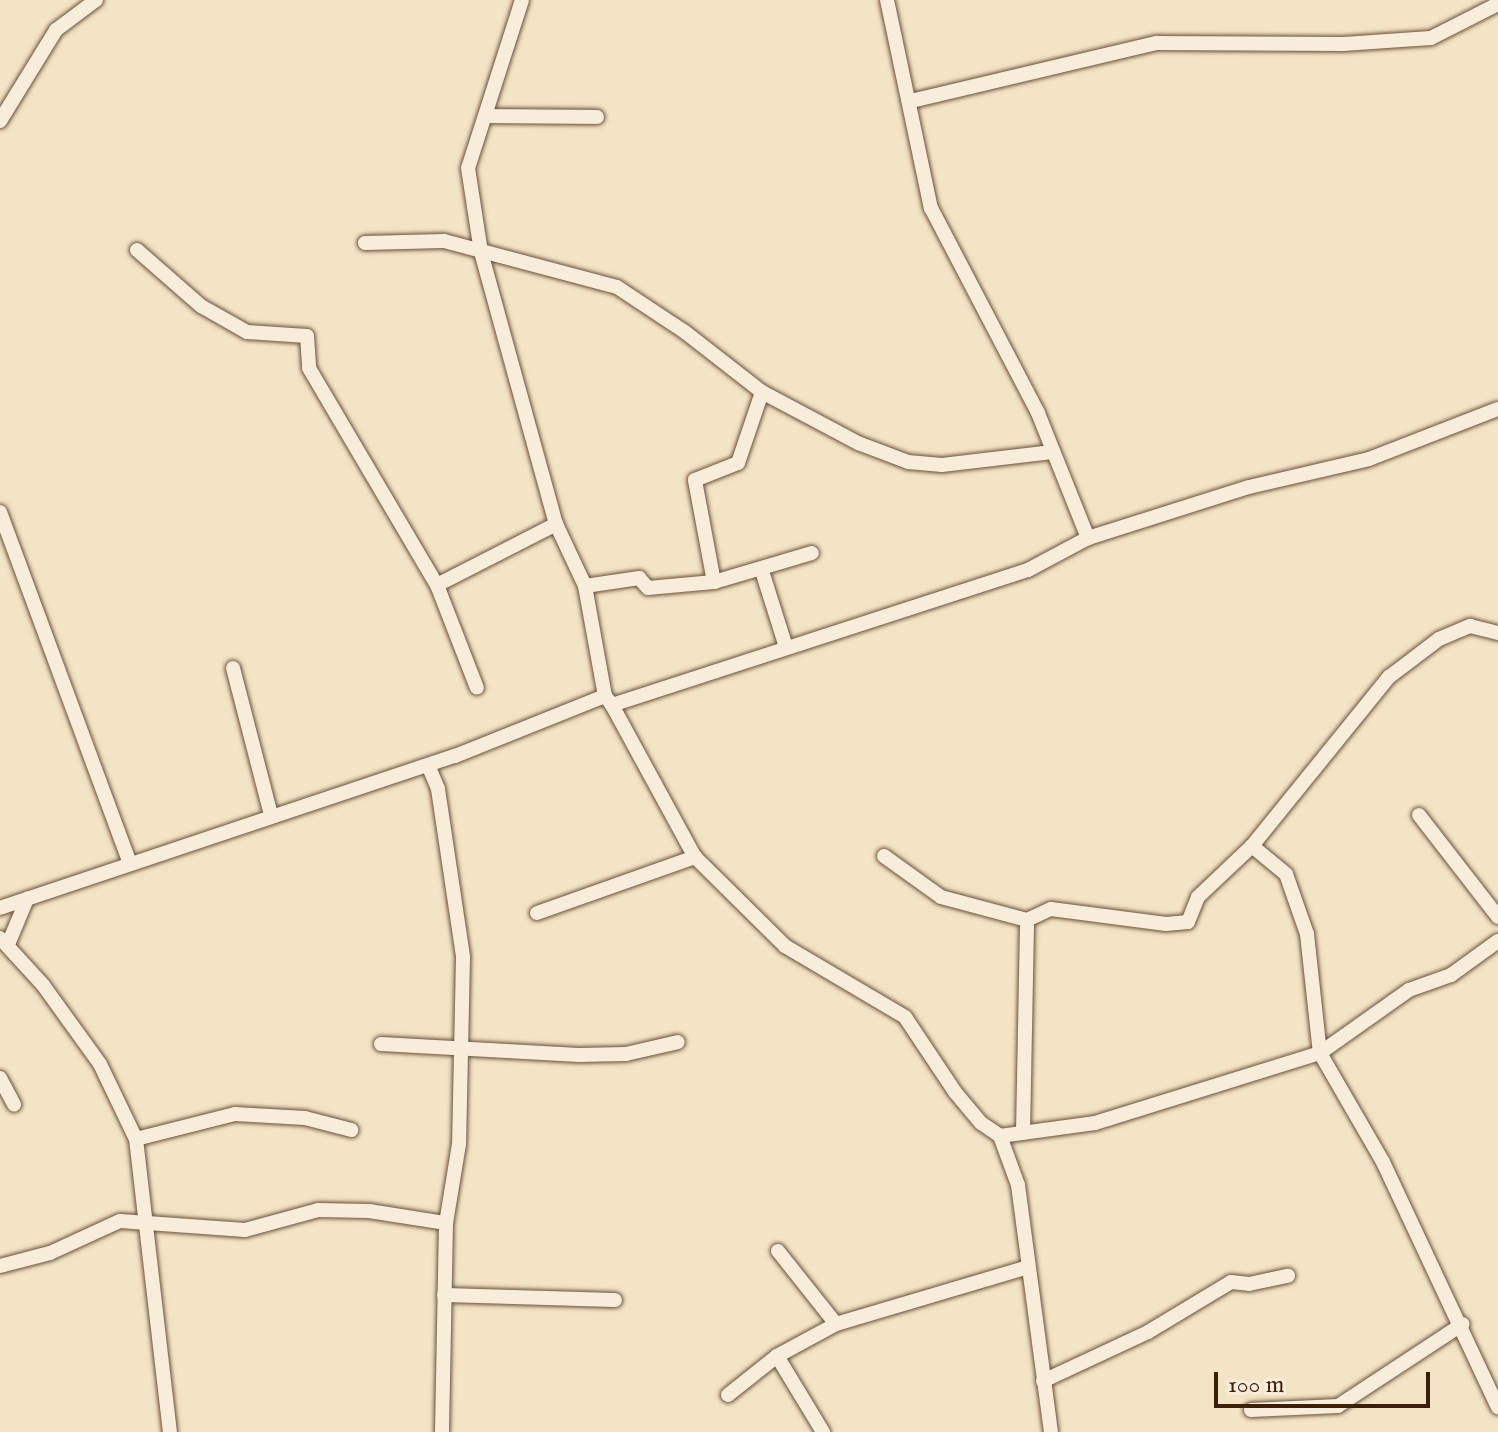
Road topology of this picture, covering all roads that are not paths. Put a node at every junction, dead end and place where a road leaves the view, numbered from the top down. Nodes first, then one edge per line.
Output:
1 (96, 0) edge
2 (522, 0) edge
3 (887, 0) edge
4 (1498, 4) edge
5 (911, 101) junction
6 (489, 116) junction
7 (597, 117) dead end
8 (0, 121) edge
9 (365, 243) dead end
10 (137, 250) dead end
11 (481, 252) junction
12 (762, 392) junction
13 (1498, 409) edge
14 (1052, 452) junction
15 (0, 512) edge
16 (556, 524) junction
17 (1088, 538) junction
18 (812, 553) dead end
19 (762, 571) junction
20 (714, 582) junction
21 (437, 585) junction
22 (585, 586) junction
23 (1498, 633) edge
24 (785, 644) junction
25 (233, 668) dead end
26 (477, 688) dead end
27 (608, 700) junction
28 (455, 756) junction
29 (428, 765) junction
30 (438, 789) junction
31 (271, 815) junction
32 (1419, 815) dead end
33 (1252, 846) junction
34 (884, 856) dead end
35 (695, 857) junction
36 (129, 861) junction
37 (27, 899) junction
38 (0, 908) edge
39 (537, 913) dead end
40 (1498, 917) edge
41 (1027, 920) junction
42 (4, 940) edge
43 (1498, 941) edge
44 (678, 1042) dead end
45 (381, 1044) dead end
46 (463, 1047) junction
47 (1320, 1053) junction
48 (0, 1078) edge
49 (14, 1104) dead end
50 (351, 1130) dead end
51 (1023, 1133) junction
52 (1000, 1136) junction
53 (136, 1139) junction
54 (446, 1223) junction
55 (149, 1224) junction
56 (778, 1251) dead end
57 (0, 1266) edge
58 (1025, 1268) junction
59 (1288, 1276) dead end
60 (444, 1295) junction
61 (615, 1300) dead end
62 (836, 1324) junction
63 (1463, 1324) junction
64 (777, 1356) junction
65 (1043, 1381) junction
66 (1495, 1386) edge
67 (728, 1395) dead end
68 (1498, 1407) edge
69 (1251, 1410) dead end
70 (170, 1432) edge
71 (442, 1432) edge
72 (823, 1432) edge
73 (1051, 1432) edge

1 - 8 street
2 - 6 street
3 - 5 street
4 - 5 street
5 - 14 street
6 - 7 street
6 - 11 street
9 - 11 street
10 - 21 street
11 - 12 street
11 - 16 street
12 - 14 street
12 - 20 street
13 - 17 street
14 - 17 street
15 - 36 street
16 - 21 street
16 - 22 street
17 - 24 street
18 - 19 street
19 - 20 street
19 - 24 street
20 - 22 street
21 - 26 street
22 - 27 street
23 - 33 street
24 - 27 street
25 - 31 street
27 - 28 street
27 - 35 street
28 - 29 street
28 - 30 street
29 - 30 street
29 - 31 street
30 - 46 street
31 - 36 street
32 - 40 street
33 - 41 street
33 - 47 street
34 - 41 street
35 - 39 street
35 - 52 street
36 - 37 street
37 - 38 street
37 - 42 street
41 - 51 street
42 - 53 street
43 - 47 street
44 - 46 street
45 - 46 street
46 - 54 street
47 - 51 street
47 - 63 street
48 - 49 street
50 - 53 street
51 - 52 street
52 - 58 street
53 - 55 street
54 - 55 street
54 - 60 street
55 - 57 street
55 - 70 street
56 - 62 street
58 - 62 street
58 - 65 street
59 - 65 street
60 - 61 street
60 - 71 street
62 - 64 street
63 - 66 street
63 - 69 street
64 - 67 street
64 - 72 street
65 - 73 street
66 - 68 street

